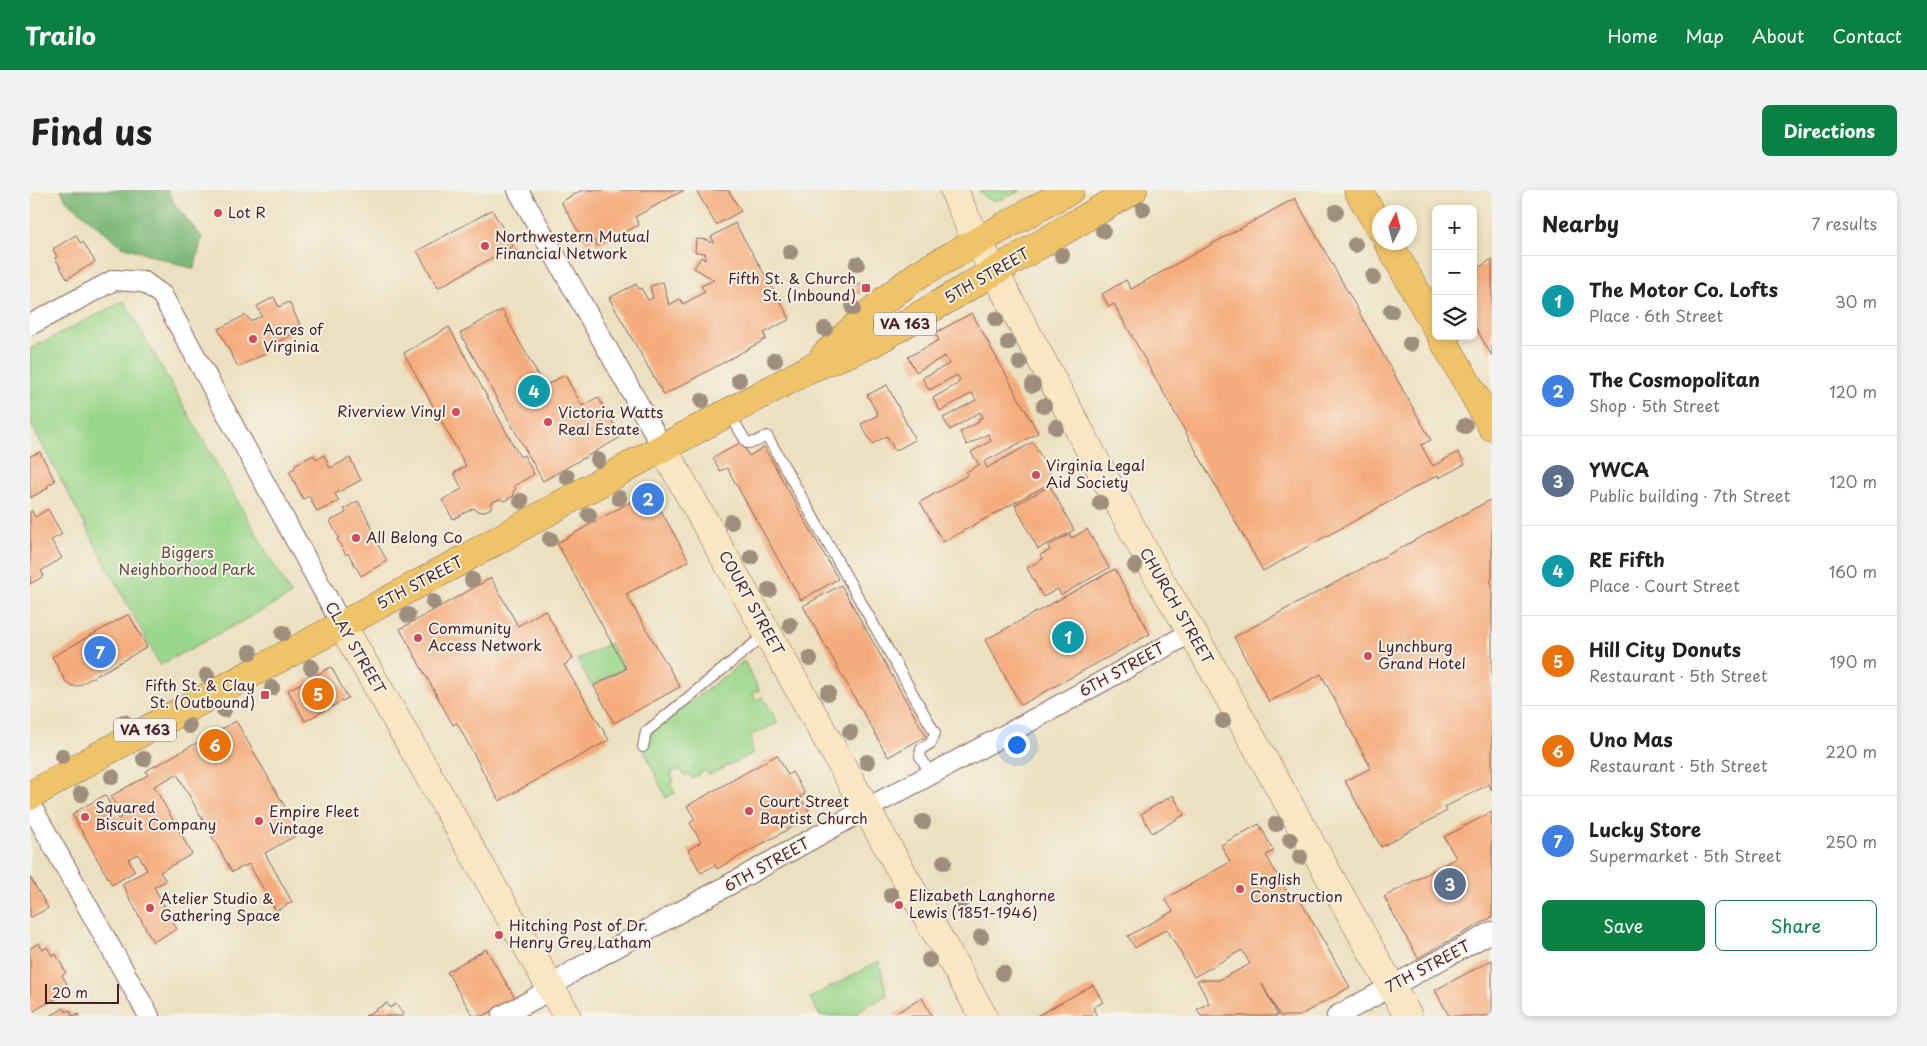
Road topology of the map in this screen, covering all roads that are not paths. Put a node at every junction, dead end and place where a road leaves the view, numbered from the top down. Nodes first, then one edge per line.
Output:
1 (518, 190) edge
2 (954, 190) edge
3 (1070, 190) edge
4 (1133, 190) edge
5 (1358, 190) edge
6 (1372, 214) edge
7 (978, 240) junction
8 (1393, 250) edge
9 (995, 271) junction
10 (1432, 320) edge
11 (30, 325) edge
12 (1443, 340) edge
13 (811, 368) junction
14 (729, 413) junction
15 (1492, 426) edge
16 (663, 448) junction
17 (342, 625) junction
18 (1192, 632) junction
19 (768, 633) junction
20 (642, 747) dead end
21 (931, 774) junction
22 (30, 796) edge
23 (30, 804) edge
24 (866, 808) junction
25 (1492, 932) edge
26 (1390, 986) junction
27 (551, 987) junction
28 (149, 1016) edge
29 (502, 1016) edge
30 (567, 1016) edge
31 (983, 1016) edge
32 (1337, 1016) edge
33 (1408, 1016) edge

1 - 16 street, COURT STREET
2 - 7 street, CHURCH STREET
3 - 7 main road, 5TH STREET
4 - 9 main road, 5TH STREET / VA 163
5 - 6 main road
7 - 9 street, CHURCH STREET
7 - 13 main road, 5TH STREET
8 - 10 main road
9 - 13 main road, 5TH STREET / VA 163
9 - 18 street, CHURCH STREET
11 - 17 street, CLAY STREET
12 - 15 main road
13 - 14 main road, 5TH STREET / VA 163
14 - 16 main road, 5TH STREET / VA 163
14 - 21 lane
16 - 17 main road, 5TH STREET / VA 163
16 - 19 street, COURT STREET
17 - 22 main road, 5TH STREET / VA 163
17 - 27 street, CLAY STREET
18 - 21 street, 6TH STREET
18 - 26 street, CHURCH STREET
19 - 20 lane
19 - 24 street, COURT STREET
21 - 24 street, 6TH STREET
23 - 28 street
24 - 27 street, 6TH STREET
24 - 31 street, COURT STREET
25 - 26 street, 7TH STREET
26 - 32 street, 7TH STREET
26 - 33 street, CHURCH STREET
27 - 29 street, 6TH STREET
27 - 30 street, CLAY STREET

